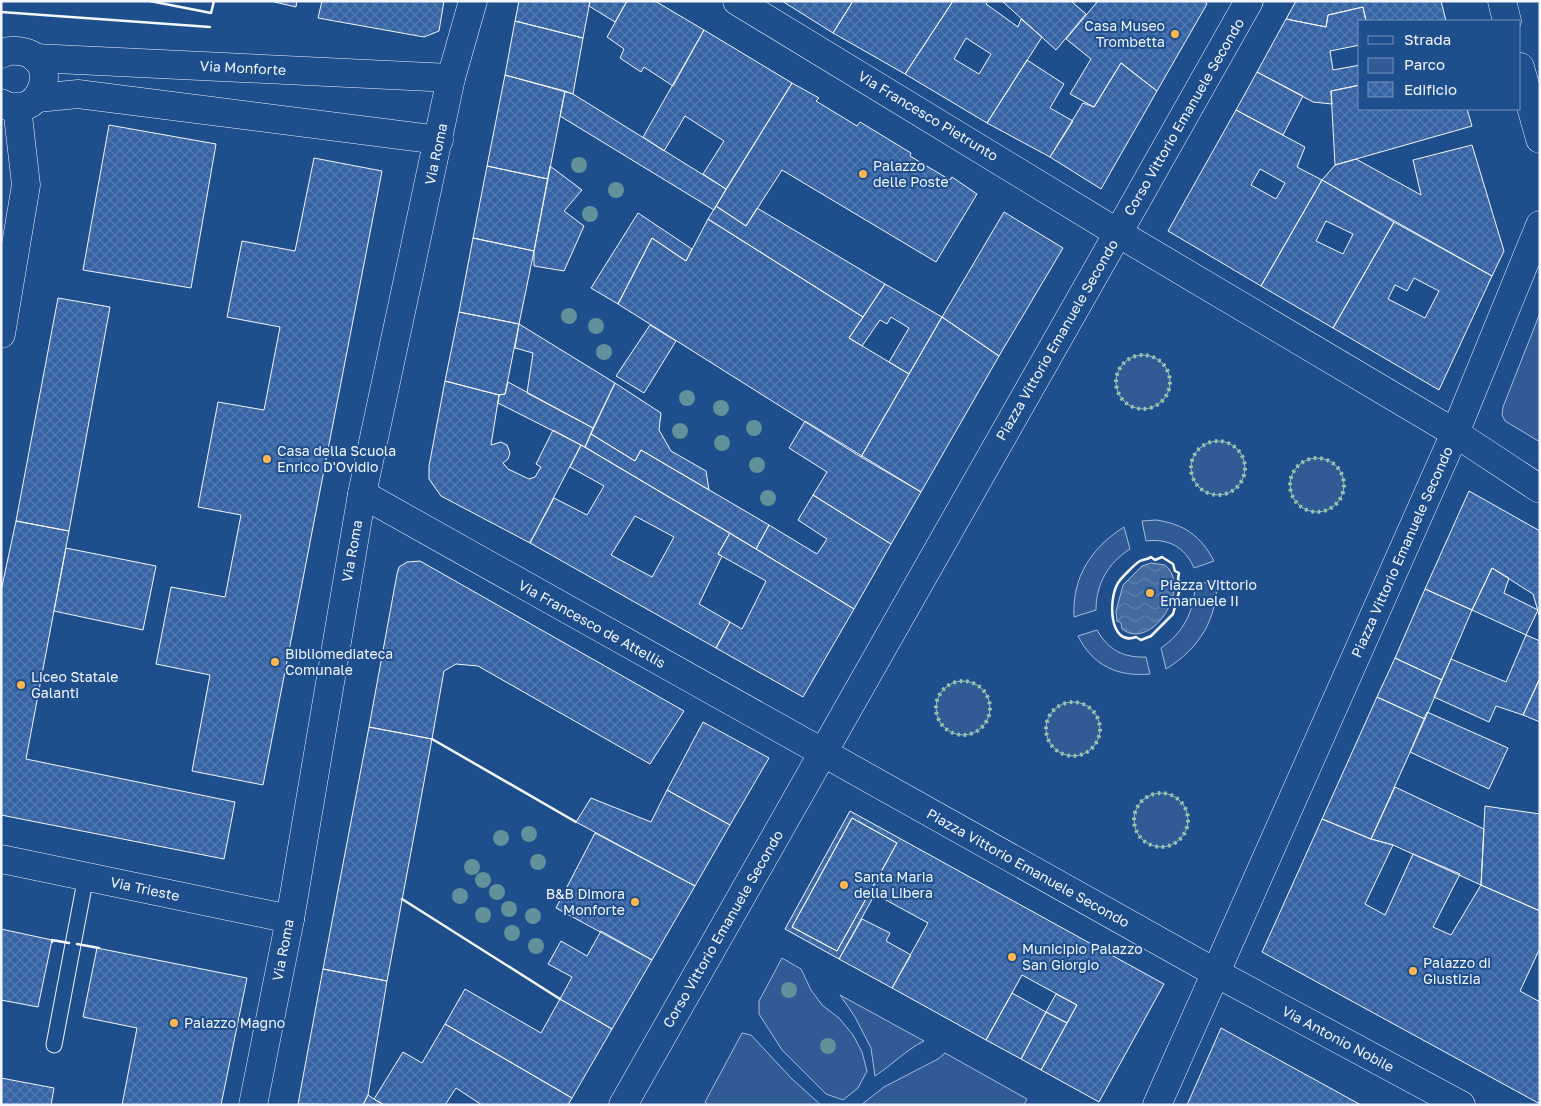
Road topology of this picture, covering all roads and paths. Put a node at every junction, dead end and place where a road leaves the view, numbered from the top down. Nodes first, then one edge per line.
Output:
1 (473, 1) edge
2 (737, 1) edge
3 (1250, 1) edge
4 (1502, 1) edge
5 (1507, 20) edge
6 (1, 54) edge
7 (35, 58) junction
8 (1521, 71) edge
9 (451, 78) junction
10 (18, 103) edge
11 (1540, 139) edge
12 (439, 140) junction
13 (1540, 225) edge
14 (1118, 233) junction
15 (1, 334) edge
16 (1454, 433) junction
17 (1540, 489) edge
18 (362, 494) junction
19 (822, 754) junction
20 (1, 859) edge
21 (86, 876) junction
22 (290, 919) junction
23 (1216, 973) junction
24 (54, 1045) dead end
25 (253, 1105) edge
26 (623, 1105) edge
27 (1157, 1105) edge
28 (1461, 1105) edge

1 - 9 street, Via Roma
2 - 14 street, Via Francesco Pietrunto
3 - 14 street, Corso Vittorio Emanuele Secondo
4 - 5 street
6 - 7 street, Via Monforte
7 - 9 street, Via Monforte
7 - 10 street
8 - 11 street
9 - 12 street, Via Roma
10 - 12 street
10 - 15 street
12 - 18 street, Via Roma
13 - 16 street
14 - 16 street, Piazza Vittorio Emanuele Secondo
14 - 19 street, Piazza Vittorio Emanuele Secondo
16 - 17 street
16 - 23 street, Piazza Vittorio Emanuele Secondo
18 - 19 street, Via Francesco de Attellis
18 - 22 street, Via Roma
19 - 23 street, Piazza Vittorio Emanuele Secondo
19 - 26 street, Corso Vittorio Emanuele Secondo
20 - 21 street, Via Trieste
21 - 22 street, Via Trieste
21 - 24 lane
22 - 25 street, Via Roma
23 - 27 street
23 - 28 street, Via Antonio Nobile

